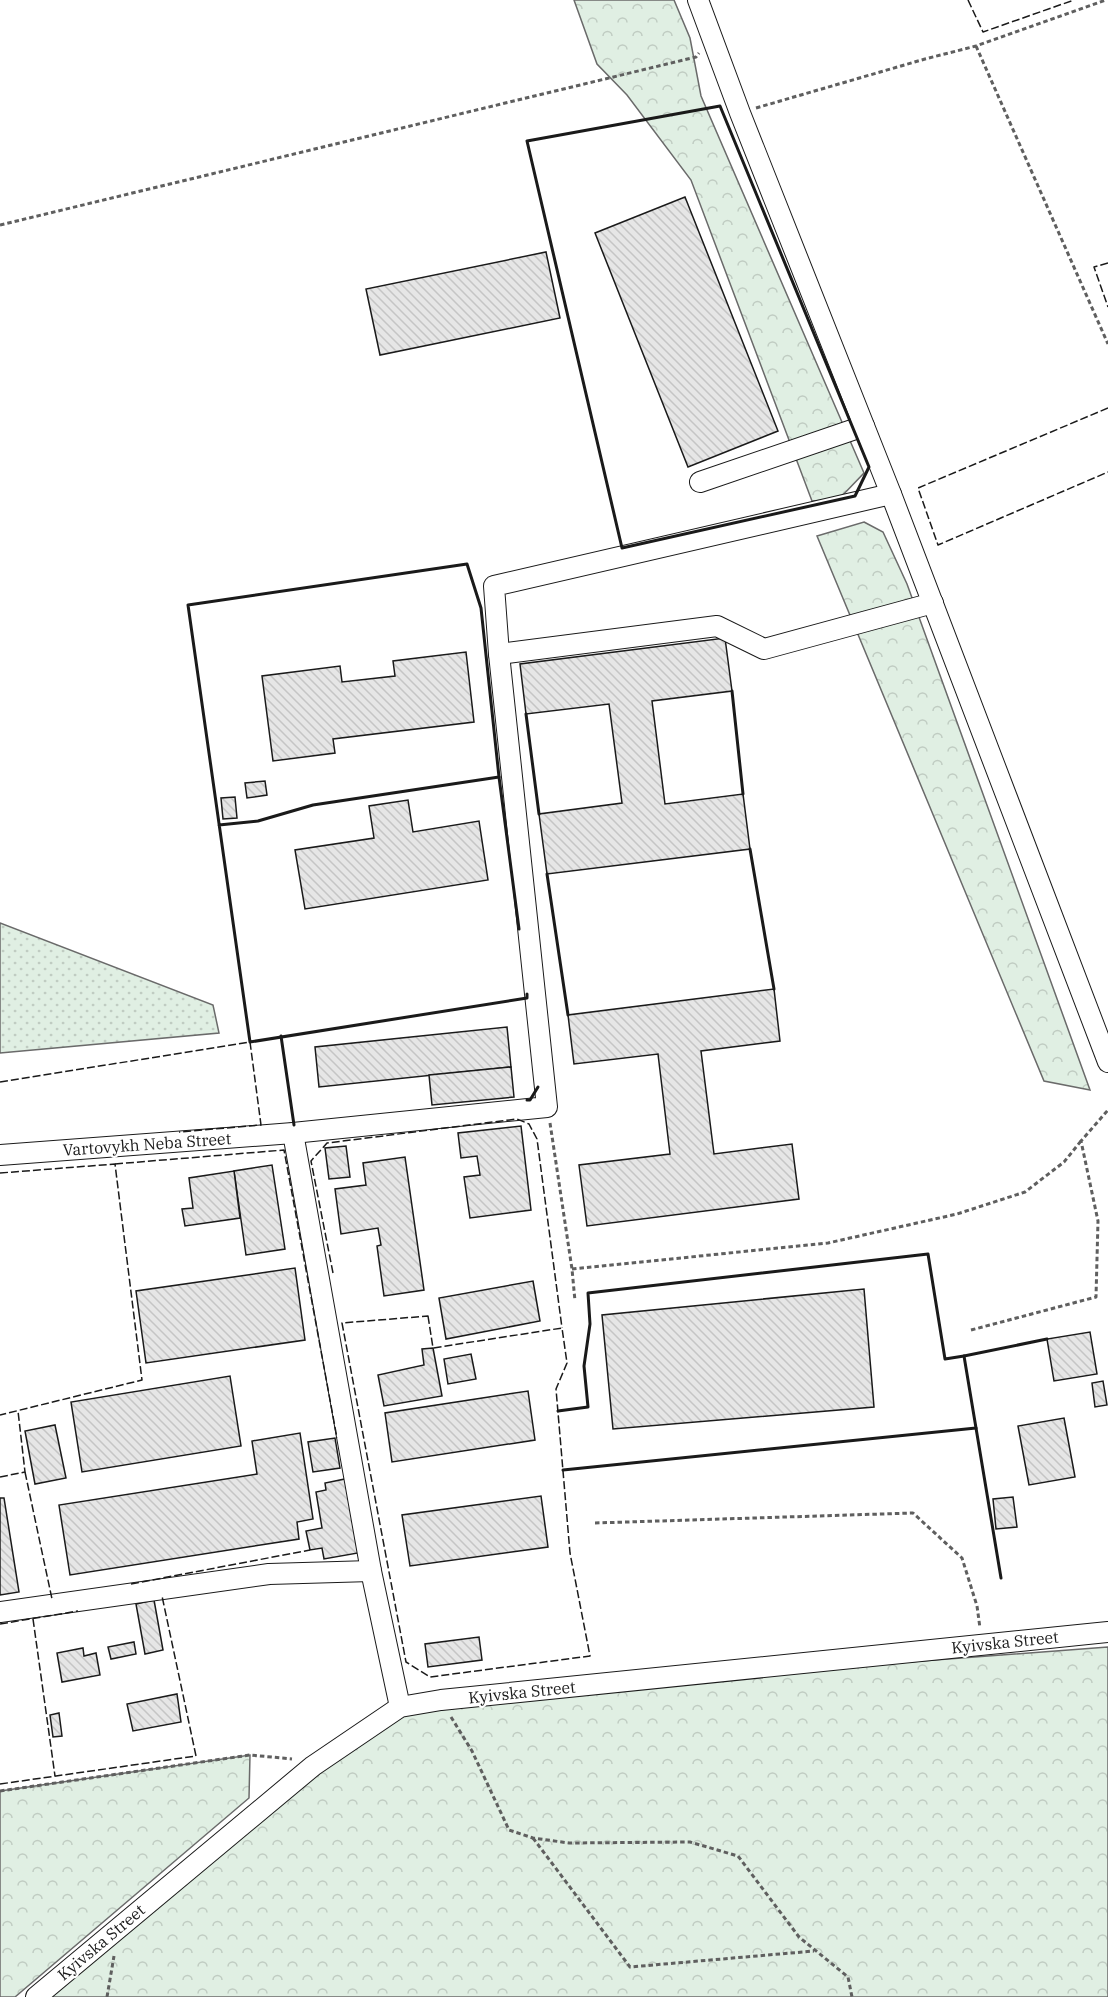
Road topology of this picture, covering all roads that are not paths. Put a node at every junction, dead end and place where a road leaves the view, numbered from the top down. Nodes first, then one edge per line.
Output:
1 (698, 0) edge
2 (864, 426) junction
3 (700, 482) dead end
4 (891, 494) junction
5 (933, 603) junction
6 (499, 654) junction
7 (1108, 1062) edge
8 (293, 1132) junction
9 (0, 1155) edge
10 (371, 1571) junction
11 (0, 1612) edge
12 (1108, 1632) edge
13 (400, 1707) junction
14 (36, 1997) edge

1 - 2 street
2 - 3 street
2 - 4 street
4 - 5 street
4 - 6 street
5 - 6 street
5 - 7 street
6 - 8 street, Vartovykh Neba Street
8 - 9 street, Vartovykh Neba Street
8 - 10 street
10 - 11 street
10 - 13 street
12 - 13 street, Kyivska Street
13 - 14 street, Kyivska Street

